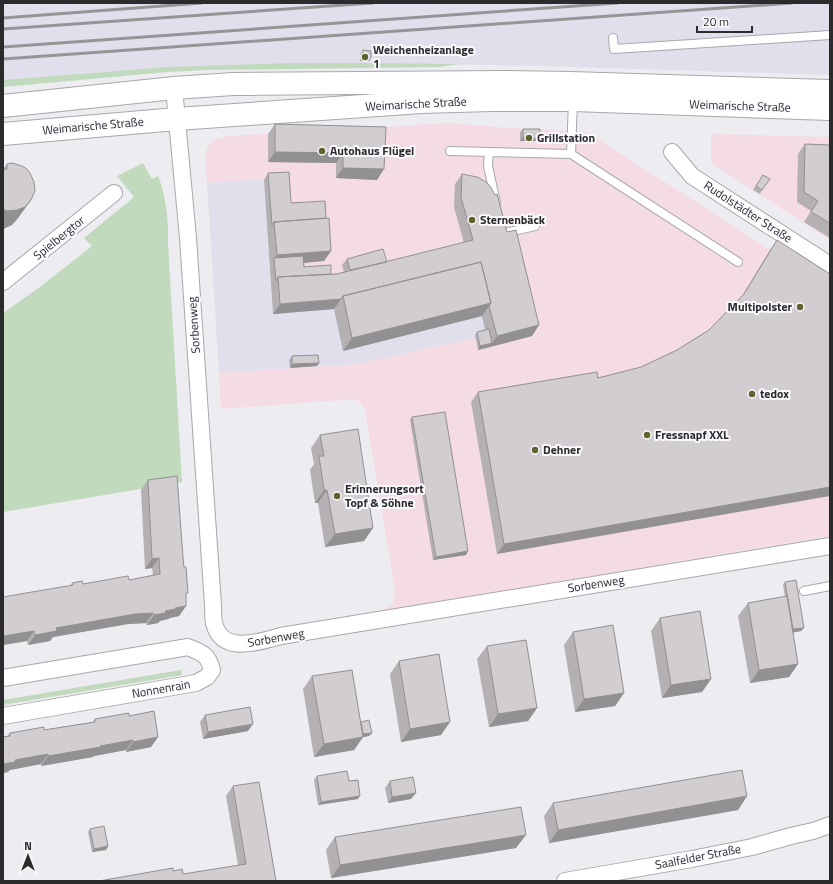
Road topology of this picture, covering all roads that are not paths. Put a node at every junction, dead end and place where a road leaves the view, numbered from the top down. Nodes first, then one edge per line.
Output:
1 (830, 35) edge
2 (613, 38) dead end
3 (174, 88) junction
4 (830, 91) edge
5 (573, 100) junction
6 (3, 106) edge
7 (830, 109) edge
8 (177, 119) junction
9 (3, 134) edge
10 (450, 151) dead end
11 (488, 152) junction
12 (672, 152) dead end
13 (571, 154) junction
14 (114, 193) dead end
15 (498, 211) edge
16 (502, 226) edge
17 (536, 226) dead end
18 (738, 262) dead end
19 (830, 265) edge
20 (3, 282) edge
21 (830, 546) edge
22 (830, 586) edge
23 (804, 591) dead end
24 (3, 678) edge
25 (3, 716) edge
26 (830, 825) edge
27 (565, 881) edge

1 - 2 lane
3 - 4 main road, Weimarische Straße
3 - 6 main road, Weimarische Straße
3 - 8 street, Sorbenweg
5 - 7 main road, Weimarische Straße
5 - 8 main road, Weimarische Straße
5 - 13 lane
8 - 9 main road, Weimarische Straße
8 - 21 street, Sorbenweg
10 - 11 lane
11 - 13 lane
11 - 15 lane
12 - 19 street, Rudolstädter Straße
13 - 18 lane
14 - 20 street, Spielbergtor
16 - 17 lane
22 - 23 lane
24 - 25 street, Nonnenrain
26 - 27 street, Saalfelder Straße

